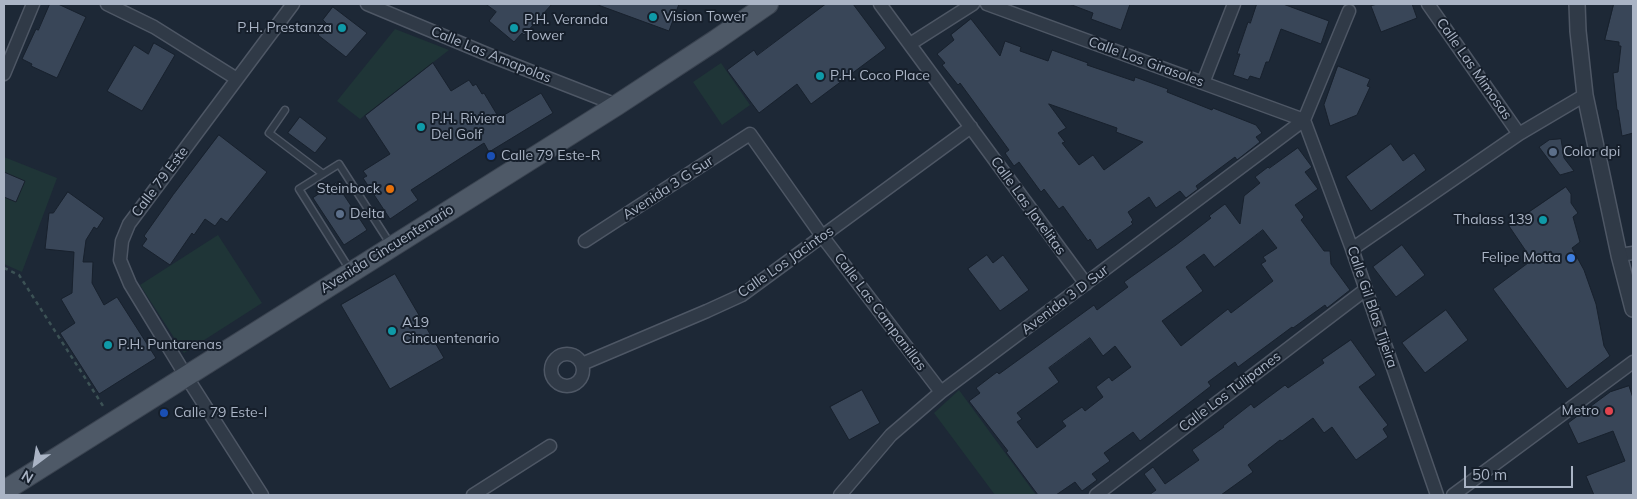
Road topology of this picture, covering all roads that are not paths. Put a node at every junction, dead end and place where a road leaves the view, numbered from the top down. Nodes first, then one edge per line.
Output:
1 (33, 4) edge
2 (107, 4) edge
3 (293, 4) edge
4 (367, 4) edge
5 (768, 4) edge
6 (880, 4) edge
7 (973, 4) edge
8 (987, 4) edge
9 (1234, 4) edge
10 (1428, 4) edge
11 (1577, 4) edge
12 (1349, 11) dead end
13 (910, 44) junction
14 (4, 74) edge
15 (237, 79) junction
16 (1203, 83) junction
17 (1585, 95) junction
18 (617, 105) junction
19 (285, 110) dead end
20 (1304, 120) junction
21 (971, 127) junction
22 (750, 134) joint
23 (1519, 134) junction
24 (322, 174) junction
25 (822, 236) junction
26 (585, 241) dead end
27 (392, 246) junction
28 (1352, 249) junction
29 (1626, 254) edge
30 (351, 272) junction
31 (1086, 284) junction
32 (1365, 290) junction
33 (1633, 309) edge
34 (1633, 362) edge
35 (582, 364) dead end
36 (186, 376) junction
37 (941, 392) junction
38 (550, 446) dead end
39 (6, 486) edge
40 (262, 495) edge
41 (474, 495) edge
42 (840, 495) edge
43 (1096, 495) edge
44 (1437, 495) edge
45 (1452, 495) edge

1 - 14 street
2 - 15 street
3 - 15 street, Calle 79 Este
4 - 18 street, Calle Las Amapolas
5 - 18 main road, Avenida Cincuentenario
6 - 13 street, Calle Las Javelitas
7 - 13 street
8 - 16 street, Calle Los Girasoles
9 - 16 street
10 - 23 street, Calle Las Mimosas
11 - 17 street
12 - 20 street
13 - 21 street, Calle Las Javelitas
15 - 36 street, Calle 79 Este
16 - 20 street, Calle Los Girasoles
17 - 23 street
17 - 29 street
18 - 27 main road, Avenida Cincuentenario
19 - 24 lane
20 - 28 street, Calle Gil Blas Tijeira
20 - 31 street, Avenida 3 D Sur
21 - 25 street, Calle Los Jacintos
21 - 31 street, Calle Las Javelitas
22 - 25 street, Calle Las Campanillas
22 - 26 street, Avenida 3 G Sur
23 - 28 street
24 - 27 lane
24 - 30 lane
25 - 35 street, Calle Los Jacintos
25 - 37 street, Calle Las Campanillas
27 - 30 main road, Avenida Cincuentenario
28 - 32 street, Calle Gil Blas Tijeira
29 - 33 street
30 - 36 main road, Avenida Cincuentenario
31 - 37 street, Avenida 3 D Sur
32 - 43 street, Calle Los Tulipanes
32 - 44 street, Calle Gil Blas Tijeira
34 - 45 street
36 - 39 main road, Avenida Cincuentenario
36 - 40 street, Calle 79 Este
37 - 42 street, Avenida 3 D Sur
38 - 41 street

